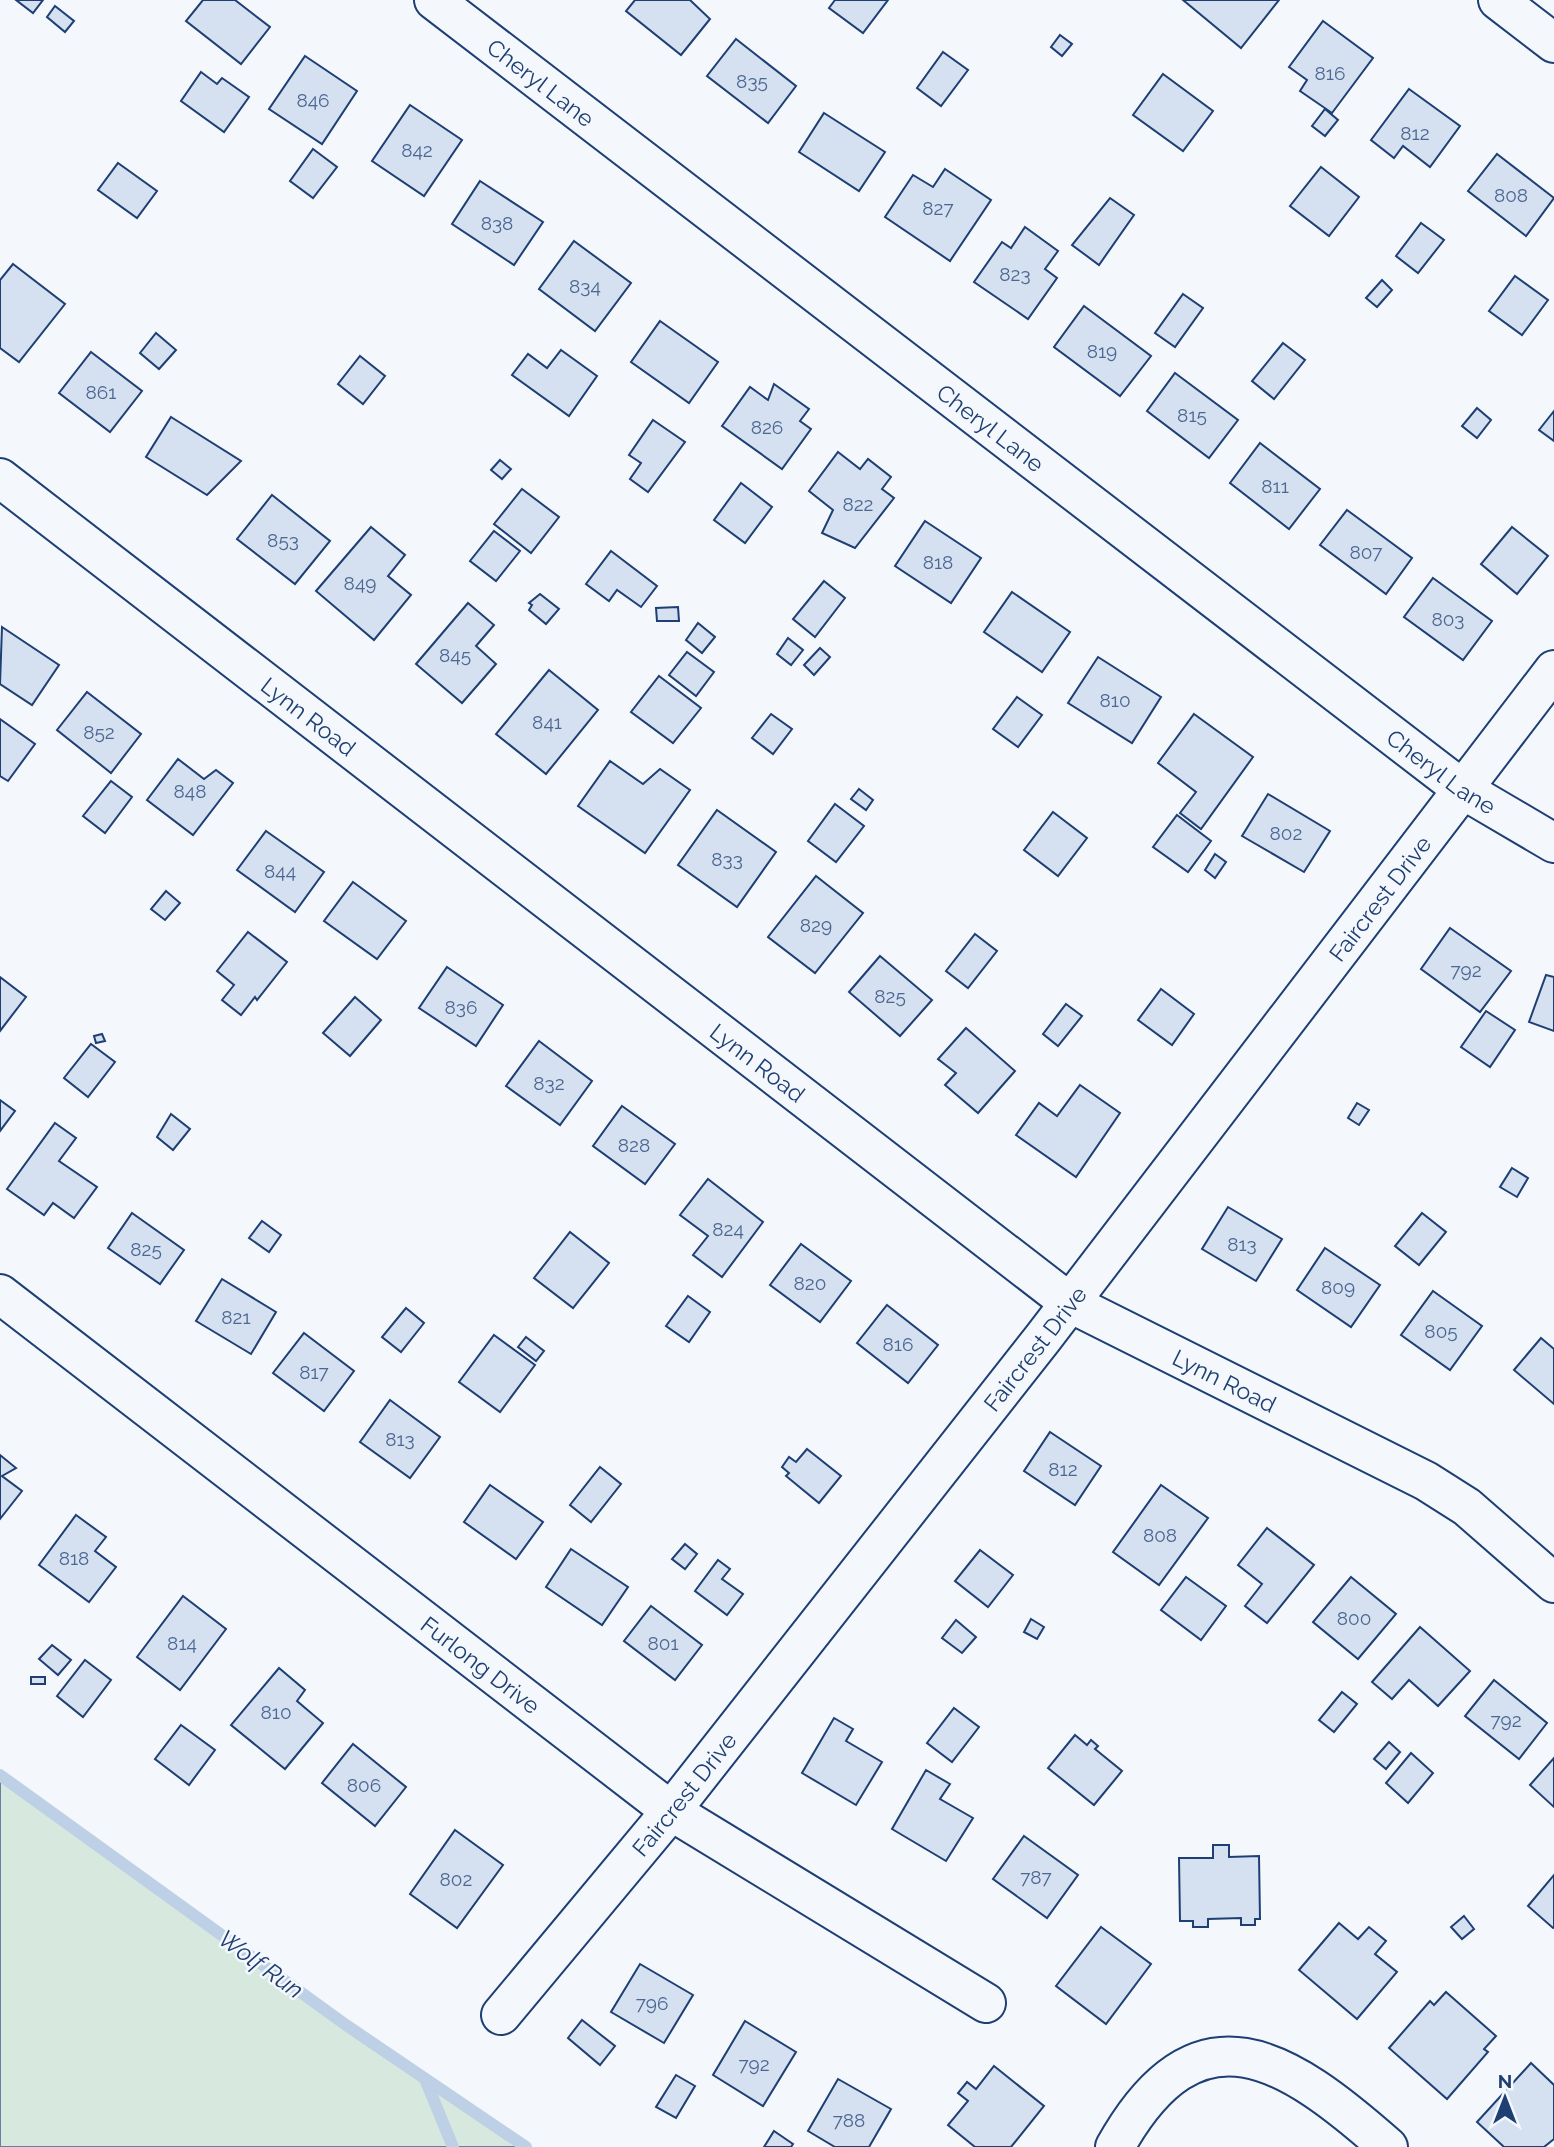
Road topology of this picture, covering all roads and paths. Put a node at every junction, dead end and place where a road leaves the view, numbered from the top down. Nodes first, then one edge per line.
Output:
1 (434, 0) edge
2 (1498, 0) edge
3 (1554, 43) edge
4 (0, 478) edge
5 (1554, 670) edge
6 (1462, 789) junction
7 (1554, 843) edge
8 (0, 1294) edge
9 (1070, 1303) junction
10 (1554, 1583) edge
11 (671, 1811) junction
12 (986, 2003) dead end
13 (501, 2015) dead end
14 (1115, 2147) edge
15 (1388, 2147) edge

1 - 6 street, Cheryl Lane
2 - 3 street
4 - 9 street, Lynn Road
5 - 6 street, Faircrest Drive
6 - 7 street, Cheryl Lane
6 - 9 street, Faircrest Drive
8 - 11 street, Furlong Drive
9 - 10 street, Lynn Road
9 - 11 street, Faircrest Drive
11 - 12 street, Furlong Drive
11 - 13 street, Faircrest Drive
14 - 15 street

